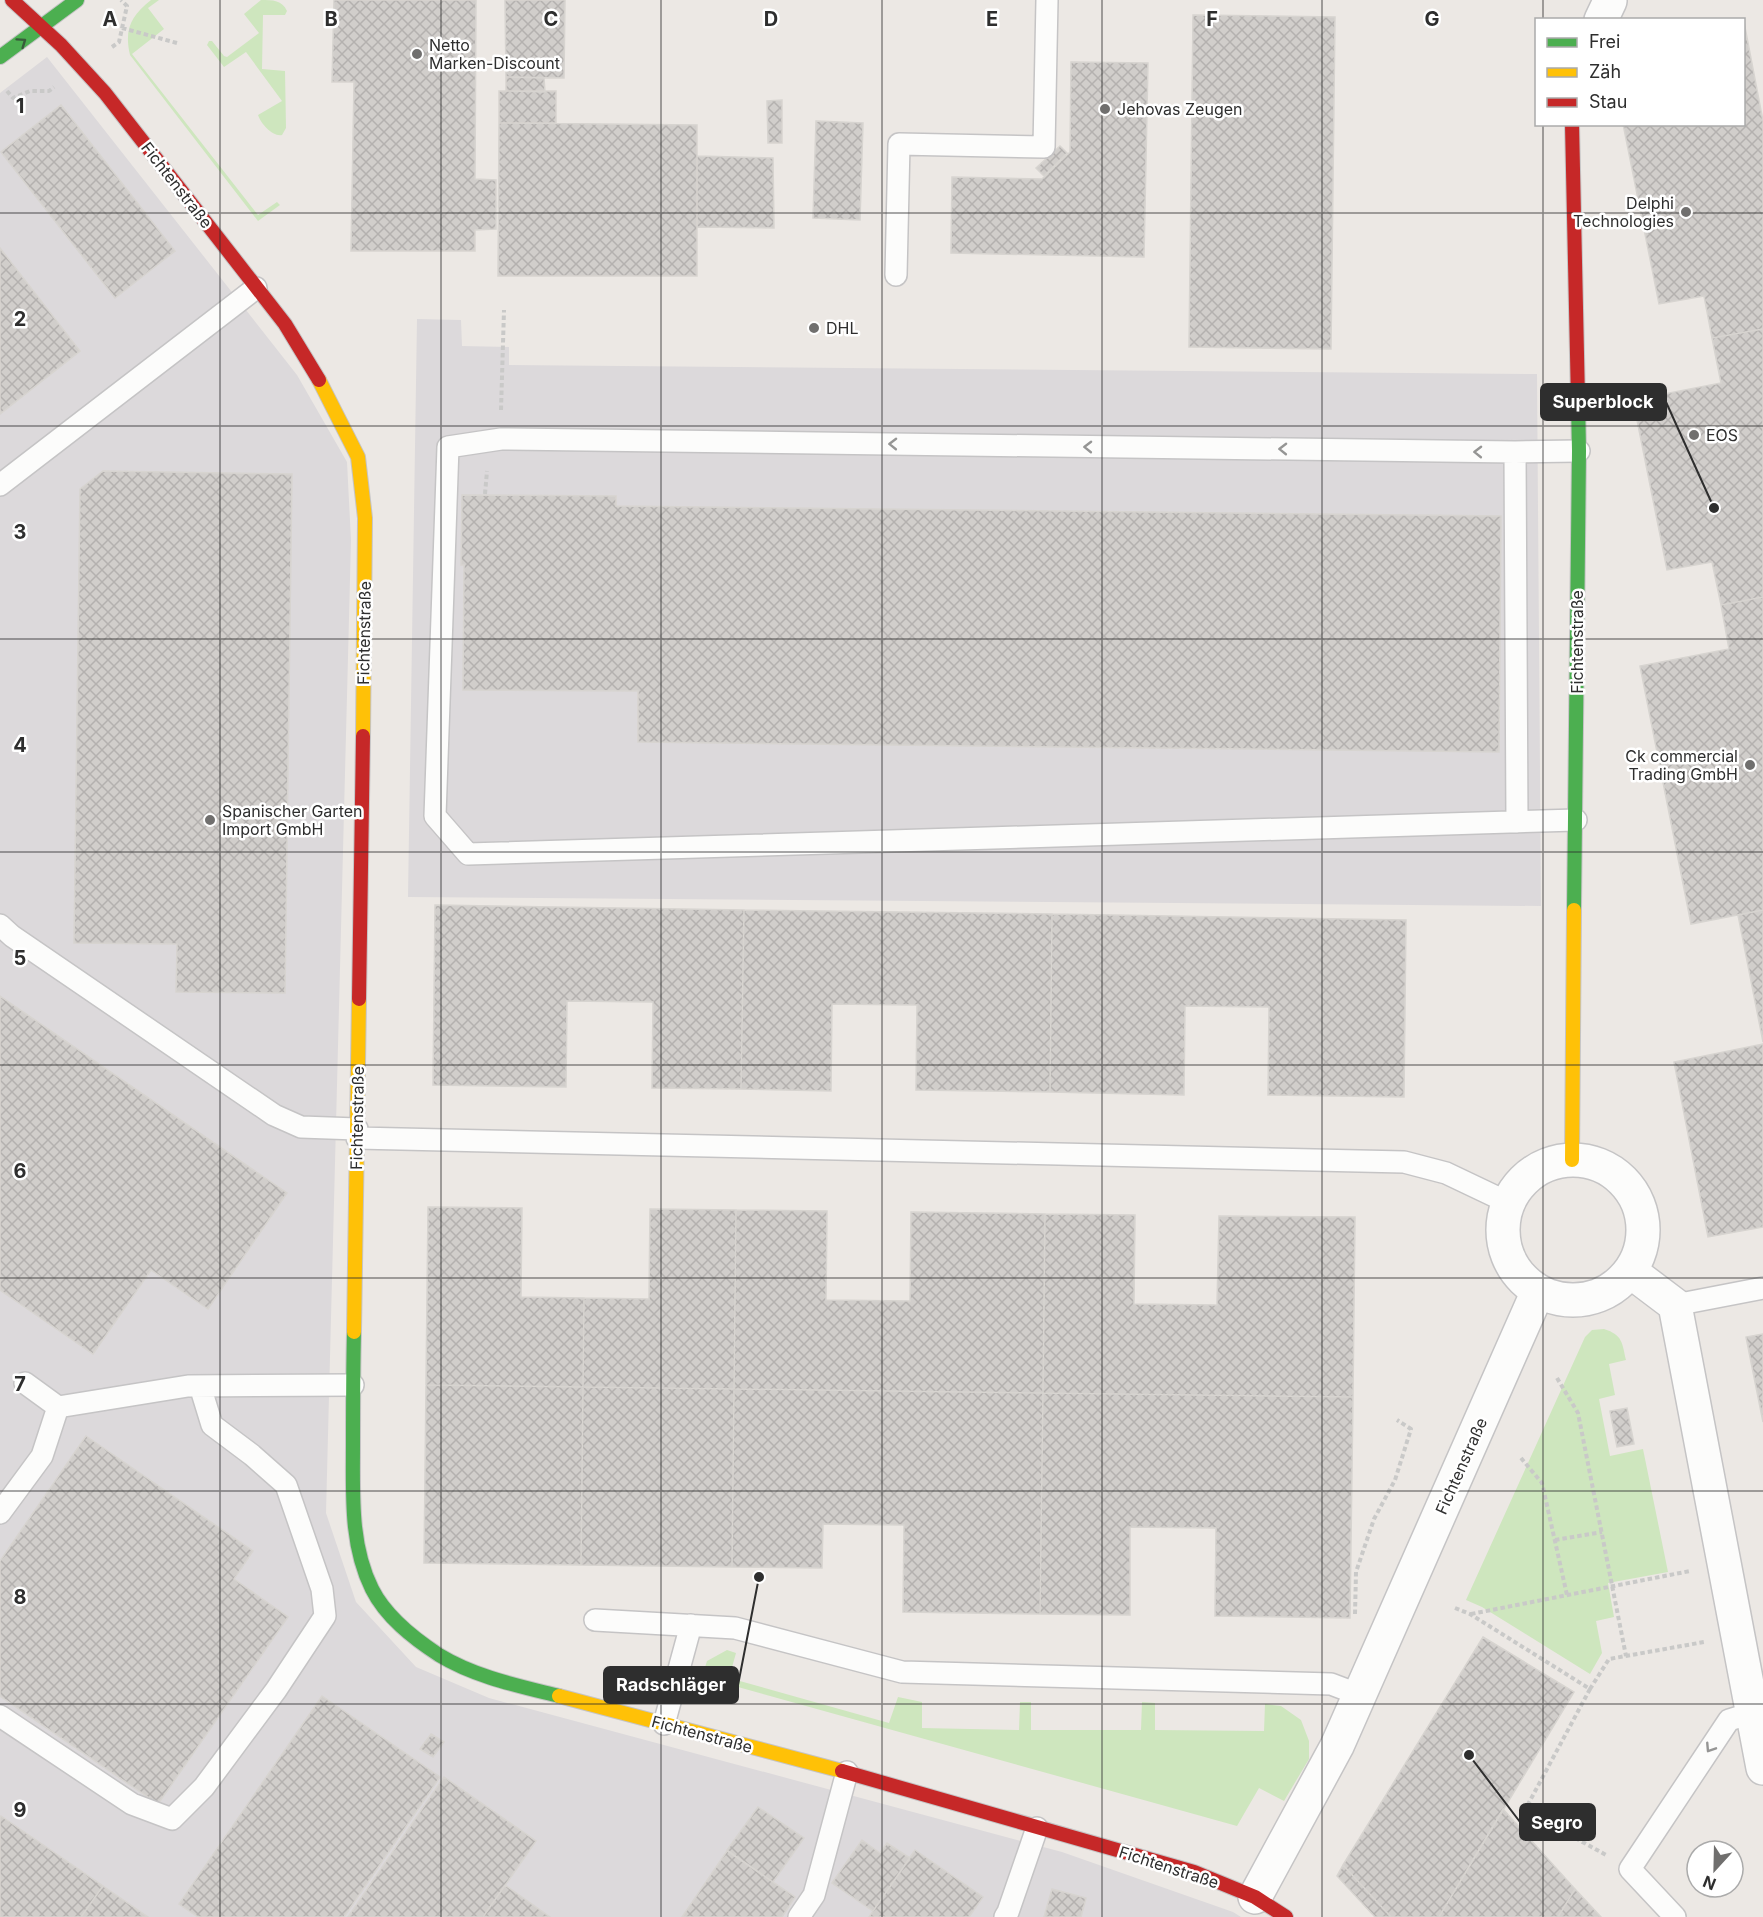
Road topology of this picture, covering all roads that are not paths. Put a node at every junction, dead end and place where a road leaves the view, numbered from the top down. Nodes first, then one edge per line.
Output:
1 (12, 0) edge
2 (77, 0) edge
3 (1047, 0) edge
4 (44, 27) junction
5 (0, 57) edge
6 (1572, 126) edge
7 (896, 275) dead end
8 (256, 288) junction
9 (1579, 451) junction
10 (1515, 452) junction
11 (0, 485) edge
12 (1576, 820) junction
13 (1517, 822) junction
14 (0, 926) edge
15 (357, 1134) junction
16 (1572, 1160) junction
17 (1509, 1203) junction
18 (1630, 1271) junction
19 (1763, 1288) edge
20 (1538, 1291) junction
21 (1675, 1305) junction
22 (25, 1383) dead end
23 (353, 1385) junction
24 (200, 1386) junction
25 (58, 1407) junction
26 (0, 1514) edge
27 (595, 1620) dead end
28 (691, 1625) junction
29 (1360, 1695) junction
30 (1752, 1713) junction
31 (0, 1716) edge
32 (664, 1724) junction
33 (1763, 1768) edge
34 (847, 1772) junction
35 (1037, 1828) junction
36 (1269, 1910) edge
37 (799, 1917) edge
38 (1005, 1917) edge
39 (1675, 1917) edge

1 - 4 street, Fichtenstraße
2 - 4 street
3 - 7 lane
5 -> 4 street
4 - 8 street, Fichtenstraße
6 - 9 street, Fichtenstraße
8 - 11 lane
8 - 15 street, Fichtenstraße
9 - 10 lane
9 - 12 street, Fichtenstraße
10 - 13 lane
10 -> 13 lane
12 - 13 lane
12 - 16 street, Fichtenstraße
14 - 15 lane
15 - 17 lane
15 - 23 street, Fichtenstraße
16 - 17 street
16 - 18 street
17 - 20 street
18 - 20 street
18 - 21 street
19 - 21 lane
20 - 29 street, Fichtenstraße
21 - 30 street
22 - 25 lane
23 - 24 lane
23 - 32 street, Fichtenstraße
24 - 25 lane
24 - 31 lane
25 - 26 lane
27 - 28 lane
28 - 29 lane
28 - 32 lane
29 - 36 street, Fichtenstraße
30 - 33 street
30 -> 39 lane
32 - 34 street, Fichtenstraße
34 - 35 street, Fichtenstraße
34 - 37 lane
35 - 36 street, Fichtenstraße
35 - 38 lane

